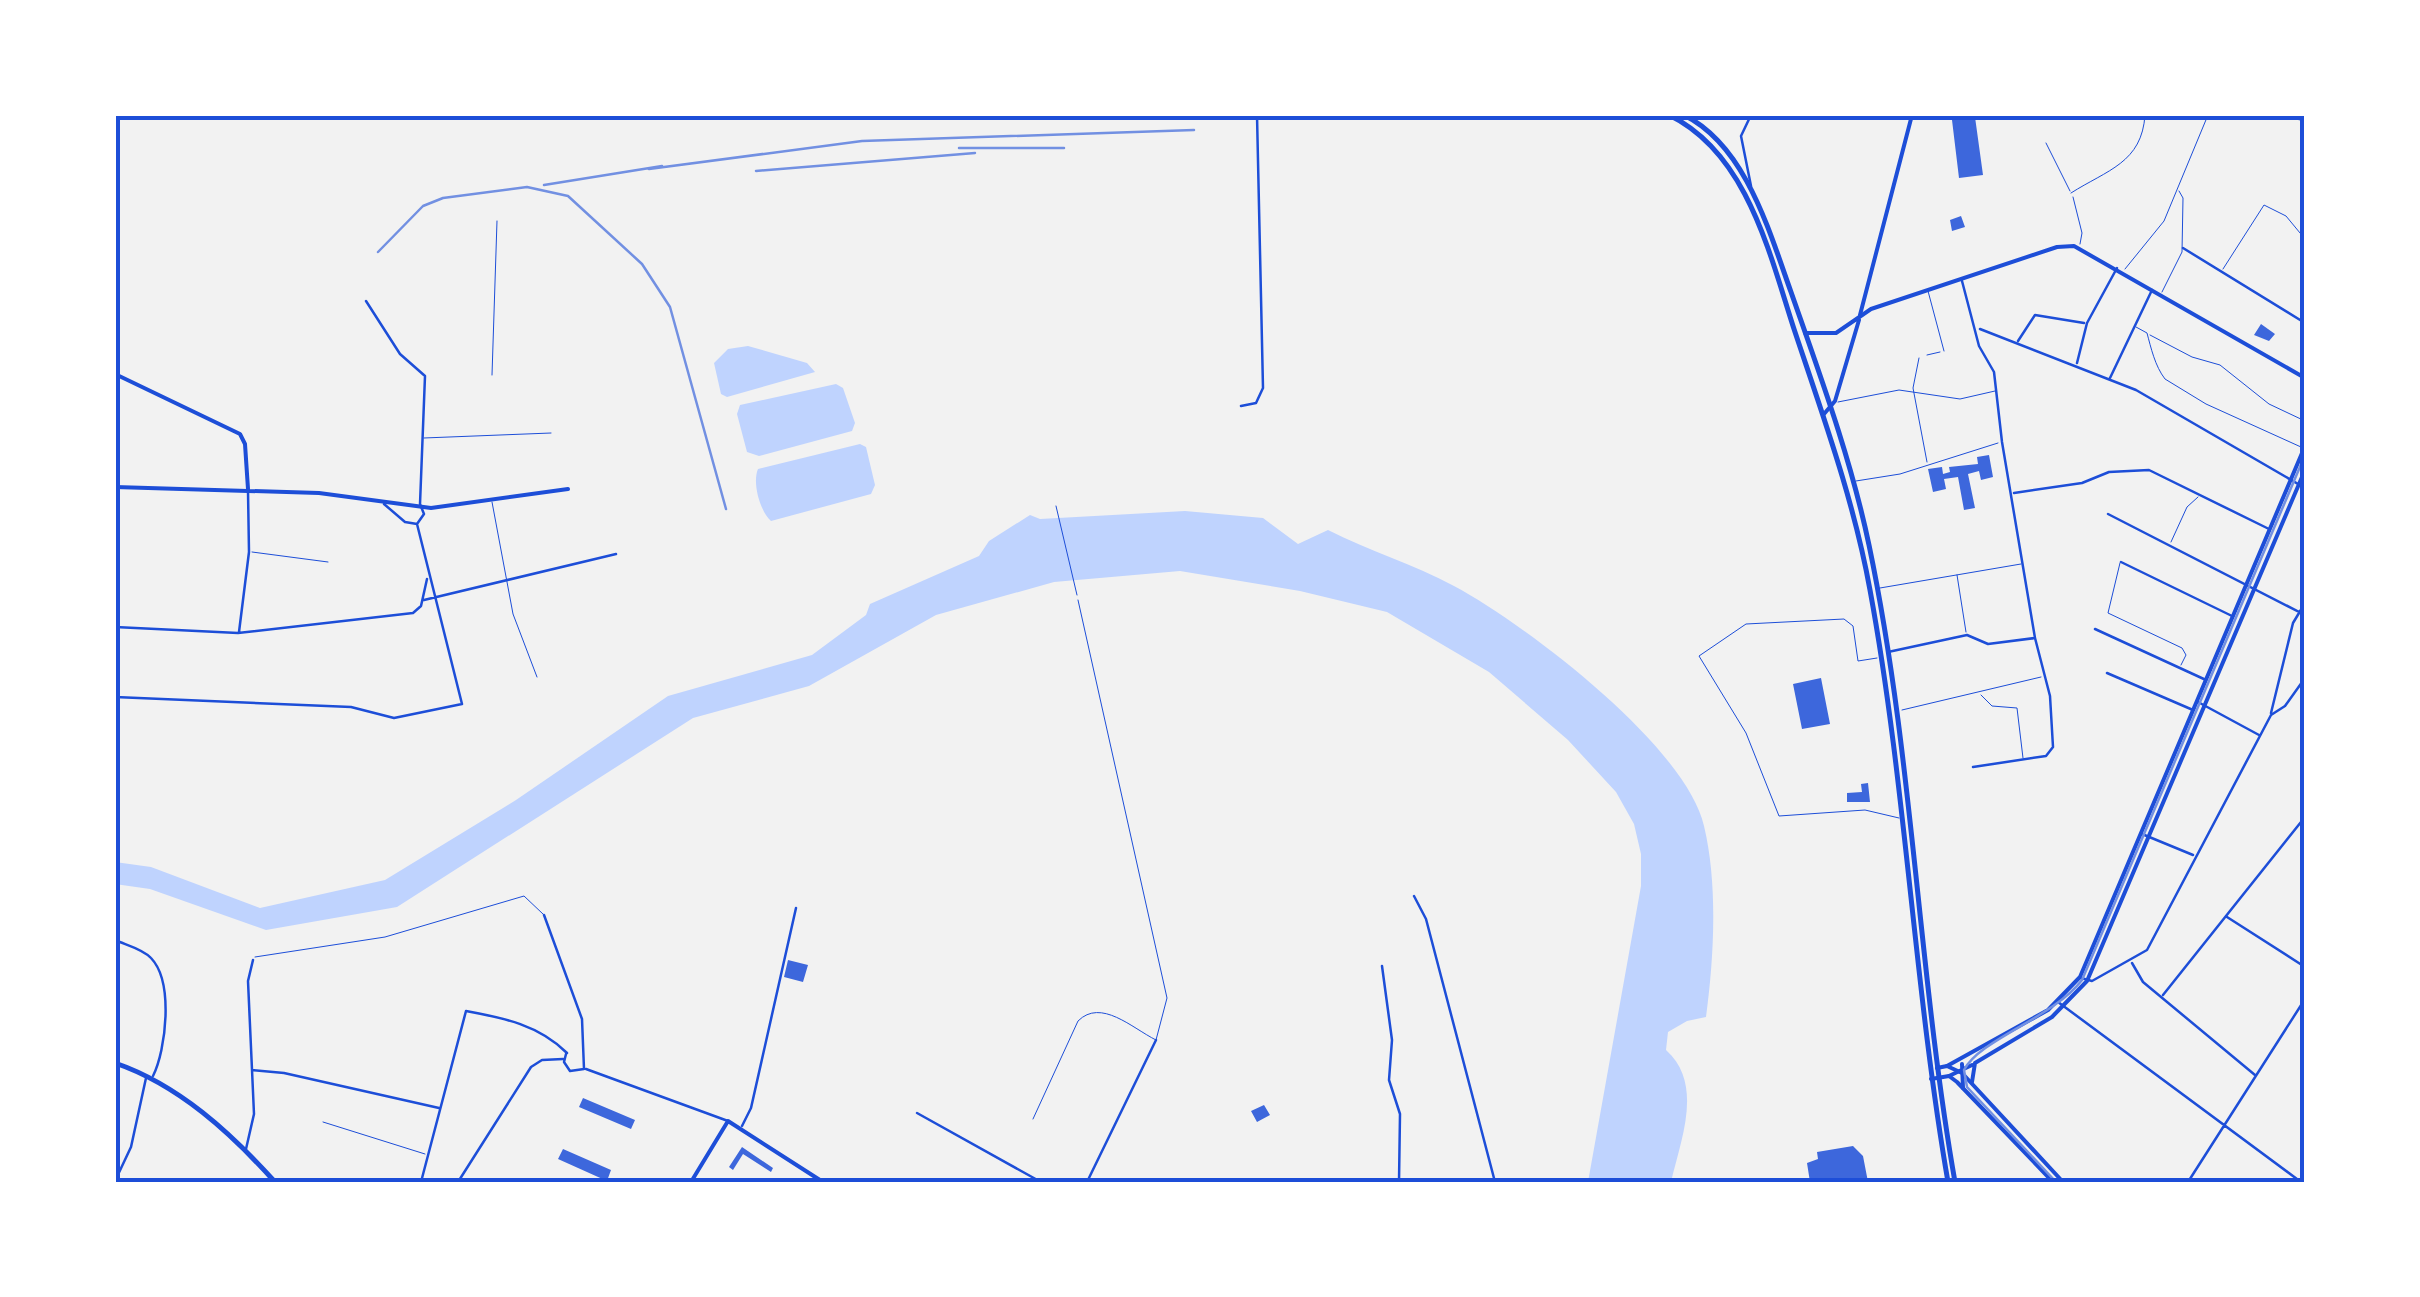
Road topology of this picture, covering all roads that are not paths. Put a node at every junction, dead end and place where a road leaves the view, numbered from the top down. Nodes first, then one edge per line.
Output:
1 (1257, 115) edge
2 (1668, 115) edge
3 (1684, 115) edge
4 (1751, 115) edge
5 (1912, 115) edge
6 (2145, 115) edge
7 (2208, 115) edge
8 (2046, 143) dead end
9 (2176, 190) junction
10 (2072, 193) junction
11 (1753, 198) junction
12 (497, 221) dead end
13 (2305, 239) edge
14 (2079, 247) junction
15 (2183, 248) junction
16 (2120, 270) junction
17 (2222, 272) junction
18 (1962, 279) junction
19 (1928, 290) junction
20 (2152, 290) junction
21 (2160, 295) junction
22 (366, 301) dead end
23 (1860, 315) junction
24 (2305, 323) edge
25 (2087, 324) junction
26 (2136, 327) junction
27 (1976, 328) junction
28 (2147, 333) junction
29 (1805, 334) junction
30 (2018, 342) junction
31 (1944, 350) road end
32 (1919, 358) road end
33 (2076, 364) junction
34 (115, 374) edge
35 (492, 375) dead end
36 (2305, 378) edge
37 (2110, 380) junction
38 (1995, 391) junction
39 (1914, 394) junction
40 (1835, 401) junction
41 (1241, 406) dead end
42 (1831, 409) junction
43 (1824, 414) junction
44 (2305, 421) edge
45 (551, 433) dead end
46 (424, 438) junction
47 (2002, 442) junction
48 (2304, 447) edge
49 (1928, 465) junction
50 (2305, 470) edge
51 (2290, 481) junction
52 (1854, 482) junction
53 (2302, 486) edge
54 (115, 487) edge
55 (568, 489) dead end
56 (248, 491) junction
57 (2012, 494) junction
58 (2199, 494) junction
59 (378, 500) junction
60 (492, 500) junction
61 (420, 504) junction
62 (2108, 514) dead end
63 (417, 524) junction
64 (2270, 530) junction
65 (2170, 544) junction
66 (249, 552) junction
67 (616, 554) dead end
68 (328, 562) dead end
69 (2121, 562) joint
70 (2023, 564) junction
71 (1957, 575) junction
72 (428, 577) junction
73 (506, 582) junction
74 (2248, 583) junction
75 (2256, 587) junction
76 (1877, 588) junction
77 (435, 598) junction
78 (422, 600) junction
79 (1078, 600) road end
80 (2305, 603) edge
81 (2299, 612) junction
82 (2305, 614) edge
83 (2234, 617) junction
84 (115, 627) edge
85 (2095, 629) dead end
86 (238, 634) junction
87 (1967, 636) junction
88 (2035, 638) junction
89 (1884, 655) junction
90 (2180, 668) junction
91 (2107, 674) dead end
92 (2044, 676) junction
93 (537, 677) dead end
94 (2305, 678) edge
95 (2207, 680) junction
96 (1977, 695) junction
97 (115, 697) edge
98 (2198, 702) junction
99 (2206, 705) junction
100 (2194, 711) junction
101 (1892, 712) junction
102 (2271, 715) junction
103 (2260, 736) junction
104 (2023, 758) junction
105 (1973, 767) dead end
106 (2305, 817) edge
107 (1902, 819) junction
108 (2142, 834) junction
109 (2149, 837) junction
110 (2195, 855) junction
111 (1414, 896) dead end
112 (796, 908) dead end
113 (544, 915) joint
114 (2226, 918) junction
115 (115, 940) edge
116 (253, 960) joint
117 (2132, 962) junction
118 (1382, 966) dead end
119 (2305, 967) edge
120 (2080, 977) junction
121 (2086, 981) junction
122 (2163, 995) junction
123 (2305, 999) edge
124 (2058, 1002) junction
125 (2064, 1008) junction
126 (1156, 1040) junction
127 (582, 1051) junction
128 (567, 1053) junction
129 (564, 1059) junction
130 (1964, 1060) junction
131 (1975, 1063) junction
132 (115, 1064) edge
133 (1947, 1066) junction
134 (1933, 1068) junction
135 (584, 1069) junction
136 (252, 1070) junction
137 (1960, 1072) junction
138 (1949, 1076) junction
139 (2256, 1076) junction
140 (149, 1078) junction
141 (1934, 1078) junction
142 (1974, 1086) junction
143 (1964, 1088) junction
144 (441, 1108) junction
145 (917, 1113) dead end
146 (1032, 1119) dead end
147 (728, 1121) junction
148 (324, 1122) dead end
149 (2224, 1126) junction
150 (741, 1128) junction
151 (246, 1150) junction
152 (428, 1155) junction
153 (115, 1182) edge
154 (275, 1182) edge
155 (421, 1182) edge
156 (458, 1182) edge
157 (691, 1182) edge
158 (823, 1182) edge
159 (1041, 1182) edge
160 (1087, 1182) edge
161 (1399, 1182) edge
162 (1495, 1182) edge
163 (1952, 1182) edge
164 (2053, 1182) edge
165 (2064, 1182) edge
166 (2188, 1182) edge
167 (2301, 1182) edge

1 - 41 street
2 - 43 main road
3 - 11 main road
4 - 11 street
5 - 23 street
6 - 10 lane
7 - 9 lane
8 - 10 lane
9 - 15 lane
9 - 16 lane
10 - 14 lane
11 - 29 main road
12 - 35 lane
13 - 17 lane
14 - 16 street
14 - 18 street
15 - 17 street
15 - 21 lane
16 - 20 street
16 - 25 street
17 - 24 street
18 - 19 street
18 - 27 street
19 - 23 street
19 - 31 lane
20 - 21 street
20 - 26 street
21 - 36 street
22 - 46 street
23 - 29 street
23 - 40 street
25 - 30 street
25 - 33 street
26 - 28 lane
26 - 37 street
27 - 30 street
27 - 38 street
28 - 44 lane
28 - 48 lane
29 - 42 main road
30 - 33 street
32 - 39 lane
33 - 37 street
34 - 56 street
37 - 51 street
38 - 39 lane
38 - 47 street
39 - 40 lane
39 - 49 lane
40 - 42 street
42 - 43 street
42 - 52 main road
43 - 89 main road
45 - 46 lane
46 - 61 street
47 - 49 lane
47 - 57 street
48 - 51 street
49 - 52 lane
50 - 53 street
51 - 53 street
51 - 64 street
52 - 76 main road
53 - 75 street
54 - 56 street
55 - 60 street
56 - 59 street
56 - 66 street
57 - 58 street
57 - 70 street
58 - 64 street
58 - 65 lane
59 - 61 street
59 - 63 street
60 - 61 street
60 - 73 lane
61 - 63 street
62 - 65 street
63 - 72 street
64 - 74 street
65 - 74 street
66 - 68 lane
66 - 86 street
67 - 73 street
69 - 83 street
69 - 90 lane
70 - 71 lane
70 - 88 street
71 - 76 lane
71 - 87 lane
72 - 77 street
72 - 78 street
73 - 77 street
73 - 93 lane
74 - 75 street
74 - 83 street
75 - 81 street
75 - 99 street
76 - 89 main road
77 - 78 street
77 - 97 street
78 - 86 street
79 - 126 lane
80 - 81 street
81 - 82 street
81 - 102 street
83 - 95 street
84 - 86 street
85 - 90 street
87 - 88 street
87 - 89 street
88 - 92 street
89 - 101 main road
89 - 107 lane
90 - 95 street
91 - 100 street
92 - 96 lane
92 - 104 street
94 - 102 street
95 - 98 street
96 - 101 lane
96 - 104 lane
98 - 99 street
98 - 100 street
99 - 103 street
99 - 109 street
100 - 108 street
101 - 107 main road
101 - 134 main road
102 - 103 street
103 - 110 street
104 - 105 street
106 - 114 street
107 - 134 main road
108 - 109 street
108 - 120 street
109 - 110 street
109 - 121 street
110 - 117 street
111 - 162 street
112 - 150 street
113 - 116 lane
113 - 127 street
114 - 119 street
114 - 122 street
115 - 140 street
116 - 136 street
117 - 121 street
117 - 122 street
118 - 161 street
120 - 121 street
120 - 124 street
121 - 125 street
122 - 139 street
123 - 139 street
124 - 125 street
124 - 130 street
125 - 131 street
125 - 149 street
126 - 146 lane
126 - 160 street
127 - 128 street
127 - 135 street
128 - 129 street
128 - 144 street
129 - 135 street
129 - 156 street
130 - 133 street
130 - 137 street
131 - 137 street
131 - 142 street
132 - 140 main road
133 - 134 street
133 - 137 street
134 - 141 main road
135 - 147 street
136 - 144 street
136 - 151 street
137 - 138 street
137 - 142 street
137 - 143 street
138 - 141 street
138 - 143 street
139 - 149 street
140 - 151 main road
140 - 153 street
141 - 163 main road
142 - 165 street
143 - 164 street
144 - 152 street
145 - 159 street
147 - 150 street
147 - 157 street
148 - 152 lane
149 - 166 street
149 - 167 street
150 - 158 street
151 - 154 main road
152 - 155 street

